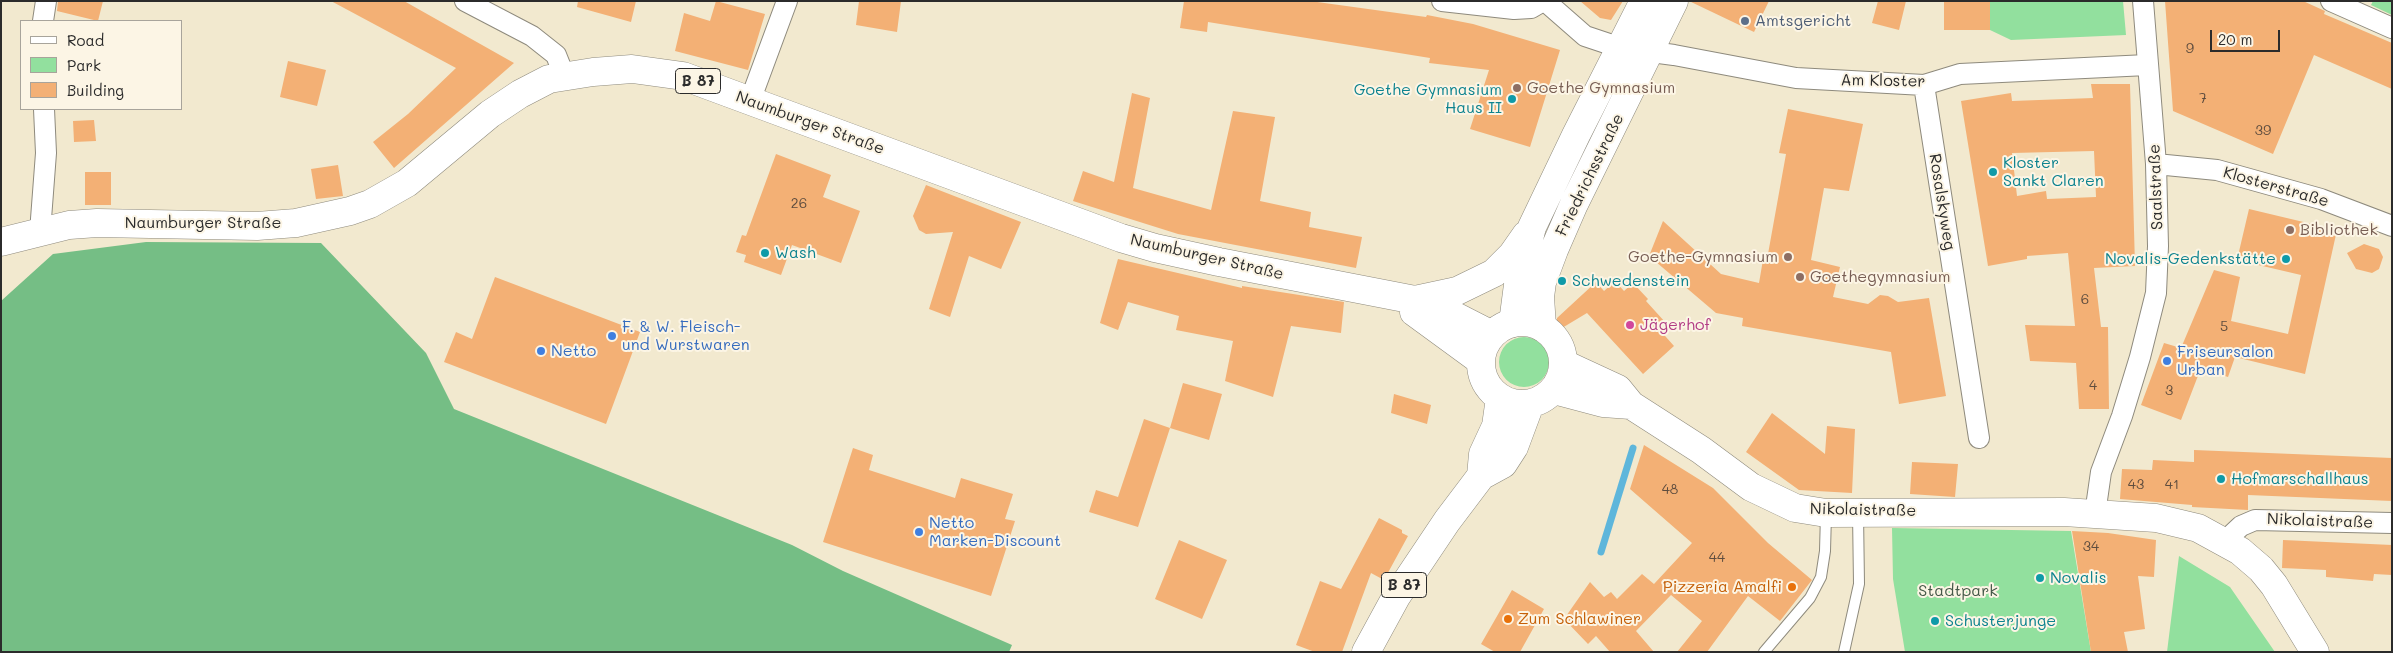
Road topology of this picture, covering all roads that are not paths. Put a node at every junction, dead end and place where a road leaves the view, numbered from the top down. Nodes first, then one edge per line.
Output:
1 (46, 1) edge
2 (464, 1) edge
3 (787, 1) edge
4 (1442, 1) edge
5 (1544, 1) edge
6 (1644, 1) edge
7 (1674, 1) edge
8 (2143, 1) edge
9 (2331, 1) edge
10 (43, 20) edge
11 (2392, 28) edge
12 (1621, 48) junction
13 (1649, 52) junction
14 (2147, 65) junction
15 (564, 76) junction
16 (1925, 95) junction
17 (750, 100) junction
18 (44, 110) edge
19 (2156, 164) junction
20 (2392, 226) edge
21 (1532, 227) junction
22 (40, 232) junction
23 (1, 242) edge
24 (1377, 292) junction
25 (1415, 300) junction
26 (1542, 327) junction
27 (1503, 329) junction
28 (1481, 361) junction
29 (1564, 364) junction
30 (1554, 390) junction
31 (1500, 398) junction
32 (1530, 404) junction
33 (1631, 405) junction
34 (1979, 438) dead end
35 (1481, 476) junction
36 (1858, 512) junction
37 (1826, 513) junction
38 (2095, 514) junction
39 (2392, 524) edge
40 (2225, 541) junction
41 (1366, 652) edge
42 (1764, 652) edge
43 (1844, 652) edge
44 (2315, 652) edge

1 - 10 street
2 - 15 street
3 - 17 street
4 - 5 street
5 - 12 street, Am Kloster
6 - 12 main road, Friedrichsstraße
7 - 13 main road, Friedrichsstraße
8 - 14 street, Saalstraße
9 - 11 street
12 - 13 street, Am Kloster
12 - 21 main road, Friedrichsstraße
13 - 16 street, Am Kloster
13 - 26 main road, Friedrichsstraße
14 - 16 street, Am Kloster
14 - 19 street, Saalstraße
15 - 17 main road, Naumburger Straße / B 87
15 - 22 main road, Naumburger Straße / B 87
16 - 34 street, Rosalskyweg
17 - 24 main road, Naumburger Straße / B 87
18 - 22 street
19 - 20 street, Klosterstraße
19 - 38 street, Saalstraße
21 - 25 main road
21 - 27 main road, Friedrichsstraße
22 - 23 main road, Naumburger Straße / B 87
24 - 25 main road, B 87
24 - 28 main road, B 87
25 - 27 main road, B 87
26 - 27 main road
26 - 29 main road
27 - 28 main road
28 - 31 main road
29 - 30 main road
29 - 33 main road, Nikolaistraße
30 - 32 main road
30 - 33 main road, Nikolaistraße
31 - 32 main road
31 - 35 main road, B 87
32 - 35 main road, B 87
33 - 37 main road, Nikolaistraße
35 - 41 main road, B 87
36 - 37 main road, Nikolaistraße
36 - 38 main road, Nikolaistraße
36 - 43 lane
37 - 42 lane
38 - 40 main road, Nikolaistraße
39 - 40 street, Nikolaistraße
40 - 44 main road, Nikolaistraße

